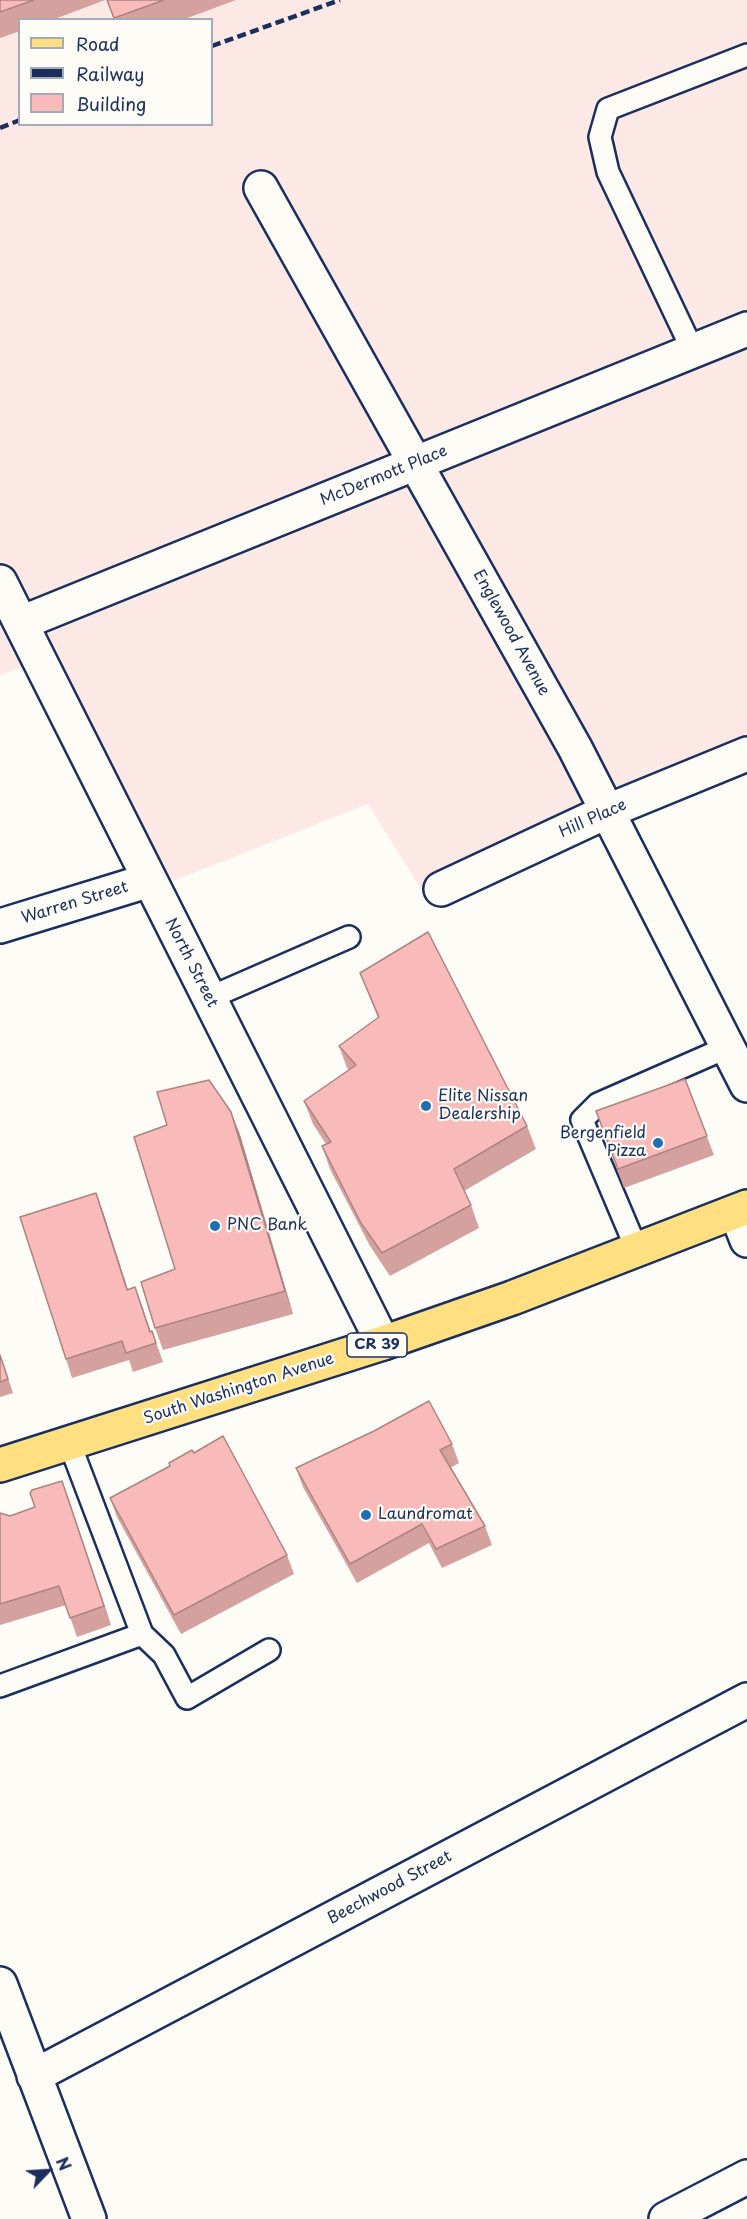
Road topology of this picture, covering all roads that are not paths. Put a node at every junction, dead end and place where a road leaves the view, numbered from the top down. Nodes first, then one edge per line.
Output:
1 (747, 55) edge
2 (261, 188) dead end
3 (747, 329) edge
4 (693, 351) junction
5 (415, 463) junction
6 (0, 582) edge
7 (21, 623) junction
8 (747, 754) edge
9 (608, 811) junction
10 (150, 880) junction
11 (441, 889) dead end
12 (0, 926) edge
13 (349, 937) dead end
14 (209, 998) junction
15 (728, 1047) junction
16 (747, 1085) edge
17 (743, 1220) edge
18 (638, 1250) junction
19 (383, 1343) junction
20 (69, 1442) junction
21 (0, 1465) edge
22 (142, 1634) junction
23 (269, 1650) dead end
24 (0, 1686) edge
25 (747, 1700) edge
26 (0, 1984) edge
27 (34, 2076) junction
28 (747, 2177) edge
29 (89, 2219) edge
30 (666, 2219) edge

1 - 4 lane
2 - 5 street, Englewood Avenue
3 - 4 street, McDermott Place
4 - 5 street, McDermott Place
5 - 7 street, McDermott Place
5 - 9 street, Englewood Avenue
6 - 7 street, North Street
7 - 10 street, North Street
8 - 9 street, Hill Place
9 - 11 street, Hill Place
9 - 15 street, Englewood Avenue
10 - 12 street, Warren Street
10 - 14 street, North Street
13 - 14 lane
14 - 19 street, North Street
15 - 16 street, Englewood Avenue
15 - 18 lane
17 - 18 main road, South Washington Avenue / CR 39
18 - 19 main road, South Washington Avenue / CR 39
19 - 20 main road, South Washington Avenue / CR 39
20 - 21 main road, South Washington Avenue / CR 39
20 - 22 lane
22 - 23 lane
22 - 24 lane
25 - 27 street, Beechwood Street
26 - 27 street
27 - 29 street
28 - 30 street

